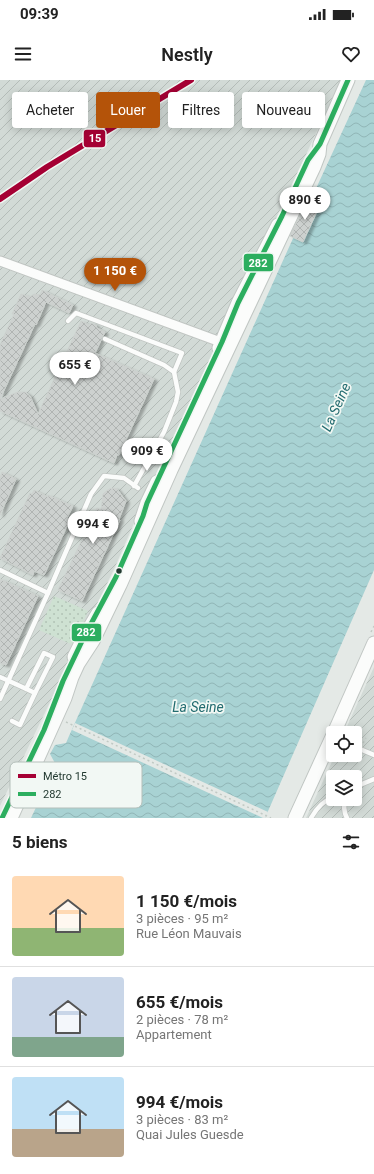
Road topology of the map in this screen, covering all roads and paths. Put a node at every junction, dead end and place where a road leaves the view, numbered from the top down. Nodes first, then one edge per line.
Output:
1 (348, 80) edge
2 (0, 261) edge
3 (68, 321) dead end
4 (105, 339) dead end
5 (226, 344) junction
6 (174, 372) junction
7 (155, 497) junction
8 (0, 570) edge
9 (48, 593) junction
10 (374, 643) edge
11 (0, 677) edge
12 (8, 680) junction
13 (26, 689) junction
14 (35, 693) junction
15 (0, 699) edge
16 (12, 722) dead end
17 (72, 725) dead end
18 (337, 726) edge
19 (326, 750) edge
20 (362, 750) edge
21 (374, 755) edge
22 (29, 762) edge
23 (36, 762) edge
24 (374, 779) edge
25 (362, 784) edge
26 (10, 801) edge
27 (326, 801) edge
28 (344, 806) edge
29 (16, 808) edge
30 (2, 818) edge
31 (11, 818) edge
32 (271, 818) edge
33 (295, 818) edge
34 (311, 818) edge
35 (347, 818) edge

1 - 5 main road
2 - 5 street
3 - 6 lane
4 - 6 lane
5 - 7 main road
6 - 9 lane
7 - 22 main road
7 - 23 main road
8 - 9 lane
9 - 12 lane
10 - 18 main road
11 - 12 lane
12 - 13 lane
12 - 15 lane
13 - 14 lane
13 - 14 lane
14 - 16 lane
17 - 32 path
19 - 33 main road
20 - 21 lane
24 - 25 lane
26 - 30 main road
27 - 34 lane
28 - 35 lane
29 - 31 main road

